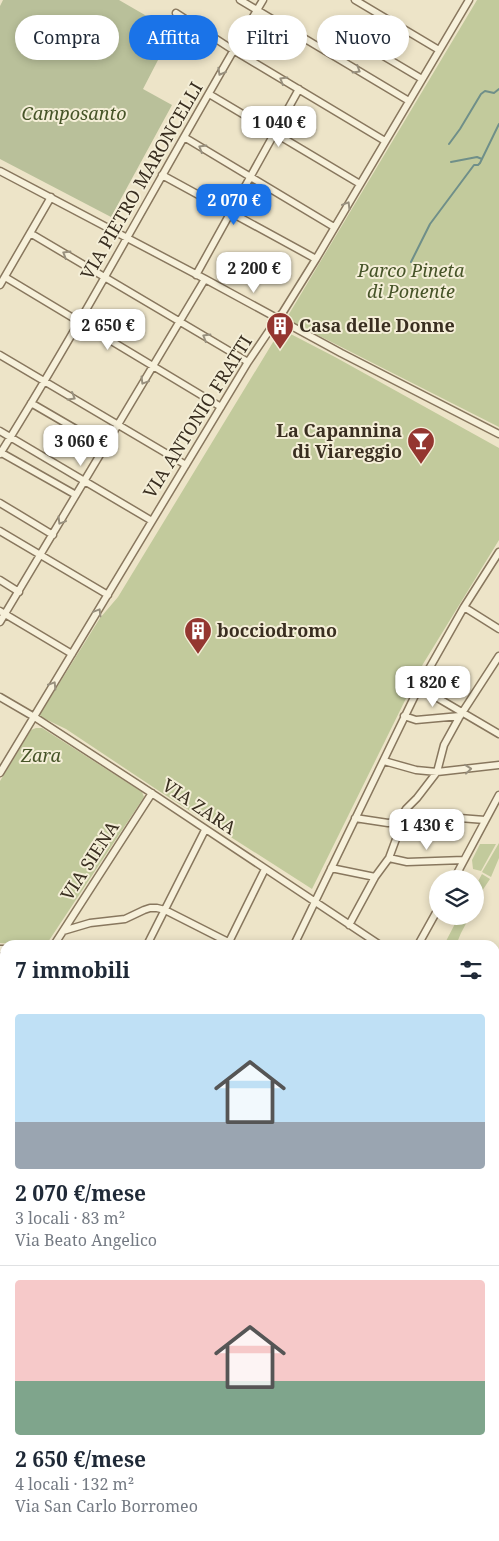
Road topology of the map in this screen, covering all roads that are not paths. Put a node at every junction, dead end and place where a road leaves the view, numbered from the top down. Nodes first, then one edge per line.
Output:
1 (240, 0) edge
2 (264, 0) edge
3 (355, 0) edge
4 (469, 0) edge
5 (257, 10) junction
6 (176, 13) dead end
7 (254, 15) edge
8 (228, 47) edge
9 (440, 50) junction
10 (228, 59) edge
11 (250, 60) edge
12 (389, 60) edge
13 (422, 80) junction
14 (299, 89) junction
15 (209, 94) junction
16 (409, 101) junction
17 (275, 133) junction
18 (184, 138) junction
19 (385, 141) junction
20 (0, 171) edge
21 (162, 175) junction
22 (250, 178) junction
23 (360, 184) junction
24 (51, 197) junction
25 (231, 212) junction
26 (334, 227) junction
27 (30, 233) junction
28 (127, 238) junction
29 (316, 258) junction
30 (196, 275) junction
31 (5, 277) junction
32 (105, 277) junction
33 (205, 279) junction
34 (0, 285) edge
35 (277, 318) junction
36 (79, 321) junction
37 (179, 322) junction
38 (0, 355) edge
39 (248, 362) junction
40 (153, 366) junction
41 (44, 381) junction
42 (31, 403) junction
43 (221, 407) junction
44 (118, 424) junction
45 (0, 430) edge
46 (499, 434) edge
47 (11, 437) junction
48 (105, 446) junction
49 (0, 453) edge
50 (186, 465) junction
51 (85, 481) junction
52 (76, 495) junction
53 (0, 503) edge
54 (152, 521) junction
55 (0, 530) edge
56 (52, 535) junction
57 (499, 552) edge
58 (41, 555) junction
59 (0, 580) edge
60 (19, 592) junction
61 (108, 596) junction
62 (464, 608) junction
63 (2, 612) edge
64 (0, 622) edge
65 (499, 629) edge
66 (72, 654) junction
67 (499, 656) edge
68 (419, 687) junction
69 (0, 697) edge
70 (461, 715) junction
71 (404, 716) junction
72 (34, 717) junction
73 (499, 734) edge
74 (384, 760) junction
75 (499, 766) edge
76 (437, 772) junction
77 (0, 773) edge
78 (152, 793) junction
79 (499, 795) edge
80 (355, 818) junction
81 (485, 820) junction
82 (401, 822) junction
83 (205, 830) junction
84 (389, 858) junction
85 (464, 860) junction
86 (331, 868) junction
87 (265, 870) junction
88 (459, 870) edge
89 (375, 877) junction
90 (315, 902) junction
91 (165, 910) junction
92 (349, 925) junction
93 (429, 925) edge
94 (63, 931) junction
95 (57, 940) edge
96 (150, 940) edge
97 (222, 940) edge
98 (230, 940) edge
99 (296, 940) edge
100 (372, 940) edge
101 (421, 940) edge

1 - 5 street
2 - 5 street, VIA PIETRO MARONCELLI
3 - 9 street
4 - 9 street, VIA ANTONIO FRATTI
5 - 7 street, VIA PIETRO MARONCELLI
5 -> 16 street
6 - 8 street
9 - 13 street, VIA ANTONIO FRATTI
10 -> 15 street, VIA PIETRO MARONCELLI
14 -> 11 street
12 - 13 street
13 - 16 street, VIA ANTONIO FRATTI
14 - 17 street
14 - 19 street
15 - 17 street
15 - 18 street, VIA PIETRO MARONCELLI
16 - 19 street, VIA ANTONIO FRATTI
17 - 22 street
17 - 23 street
18 - 21 street, VIA PIETRO MARONCELLI
22 -> 18 street
19 - 23 street, VIA ANTONIO FRATTI
20 - 24 street
21 - 25 street
21 - 28 street, VIA PIETRO MARONCELLI
22 - 25 street
22 - 26 street
26 -> 23 street, VIA ANTONIO FRATTI
24 - 27 street
24 - 28 street
25 - 29 street
25 - 30 street
26 - 29 street, VIA ANTONIO FRATTI
27 - 31 street
32 -> 27 street
28 - 30 street
28 - 32 street, VIA PIETRO MARONCELLI
29 - 35 street, VIA ANTONIO FRATTI
30 - 33 street
31 - 34 street
31 - 36 street
32 - 36 street, VIA PIETRO MARONCELLI
32 - 37 street
33 - 35 street
33 - 37 street
35 - 39 street, VIA ANTONIO FRATTI
35 - 46 street
36 - 40 street
36 - 41 street, VIA PIETRO MARONCELLI
39 -> 37 street
37 - 40 street
38 - 41 street
39 - 43 street, VIA ANTONIO FRATTI
40 - 43 street
40 -> 44 street
41 - 42 street, VIA PIETRO MARONCELLI
41 -> 44 street
42 - 47 street, VIA PIETRO MARONCELLI
42 - 48 street
43 - 50 street, VIA ANTONIO FRATTI
44 - 48 street
44 - 50 street
45 - 47 street
47 - 49 street, VIA PIETRO MARONCELLI
47 - 51 street
48 - 51 street
49 - 52 street
50 - 54 street, VIA ANTONIO FRATTI
51 - 52 street
51 - 54 street
52 -> 56 street
53 - 56 street
54 - 61 street, VIA ANTONIO FRATTI
55 - 58 street
56 - 58 street
57 - 62 street
58 - 60 street
58 - 61 street
59 - 60 street
60 - 63 street
66 -> 61 street, VIA ANTONIO FRATTI
62 - 65 street
62 - 68 street
63 - 64 street
63 - 66 street
72 -> 66 street, VIA ANTONIO FRATTI
67 - 70 street
68 - 70 street
68 - 71 street
69 - 72 street, VIA ZARA
70 - 71 street
70 - 73 street
70 - 76 street
71 - 74 street
72 - 77 street, VIA ANTONIO FRATTI
72 - 78 street, VIA ZARA
74 - 76 street
74 - 80 street
76 -> 75 street
76 - 82 street
78 - 83 street, VIA ZARA
78 - 94 street, VIA SIENA
79 - 81 street
80 - 82 street
80 - 86 street
81 - 82 street
81 - 85 street
82 - 84 street
83 - 87 street, VIA ZARA
83 - 91 street
84 - 85 street
84 - 89 street
85 - 88 street
86 - 89 street
86 - 90 street
87 - 90 street, VIA ZARA
87 - 98 street
89 - 92 street
90 - 92 street, VIA ZARA
90 - 99 street
91 - 94 street
91 - 96 street
91 - 97 street
92 - 100 street, VIA ZARA
93 - 101 street
94 - 95 street, VIA SIENA

